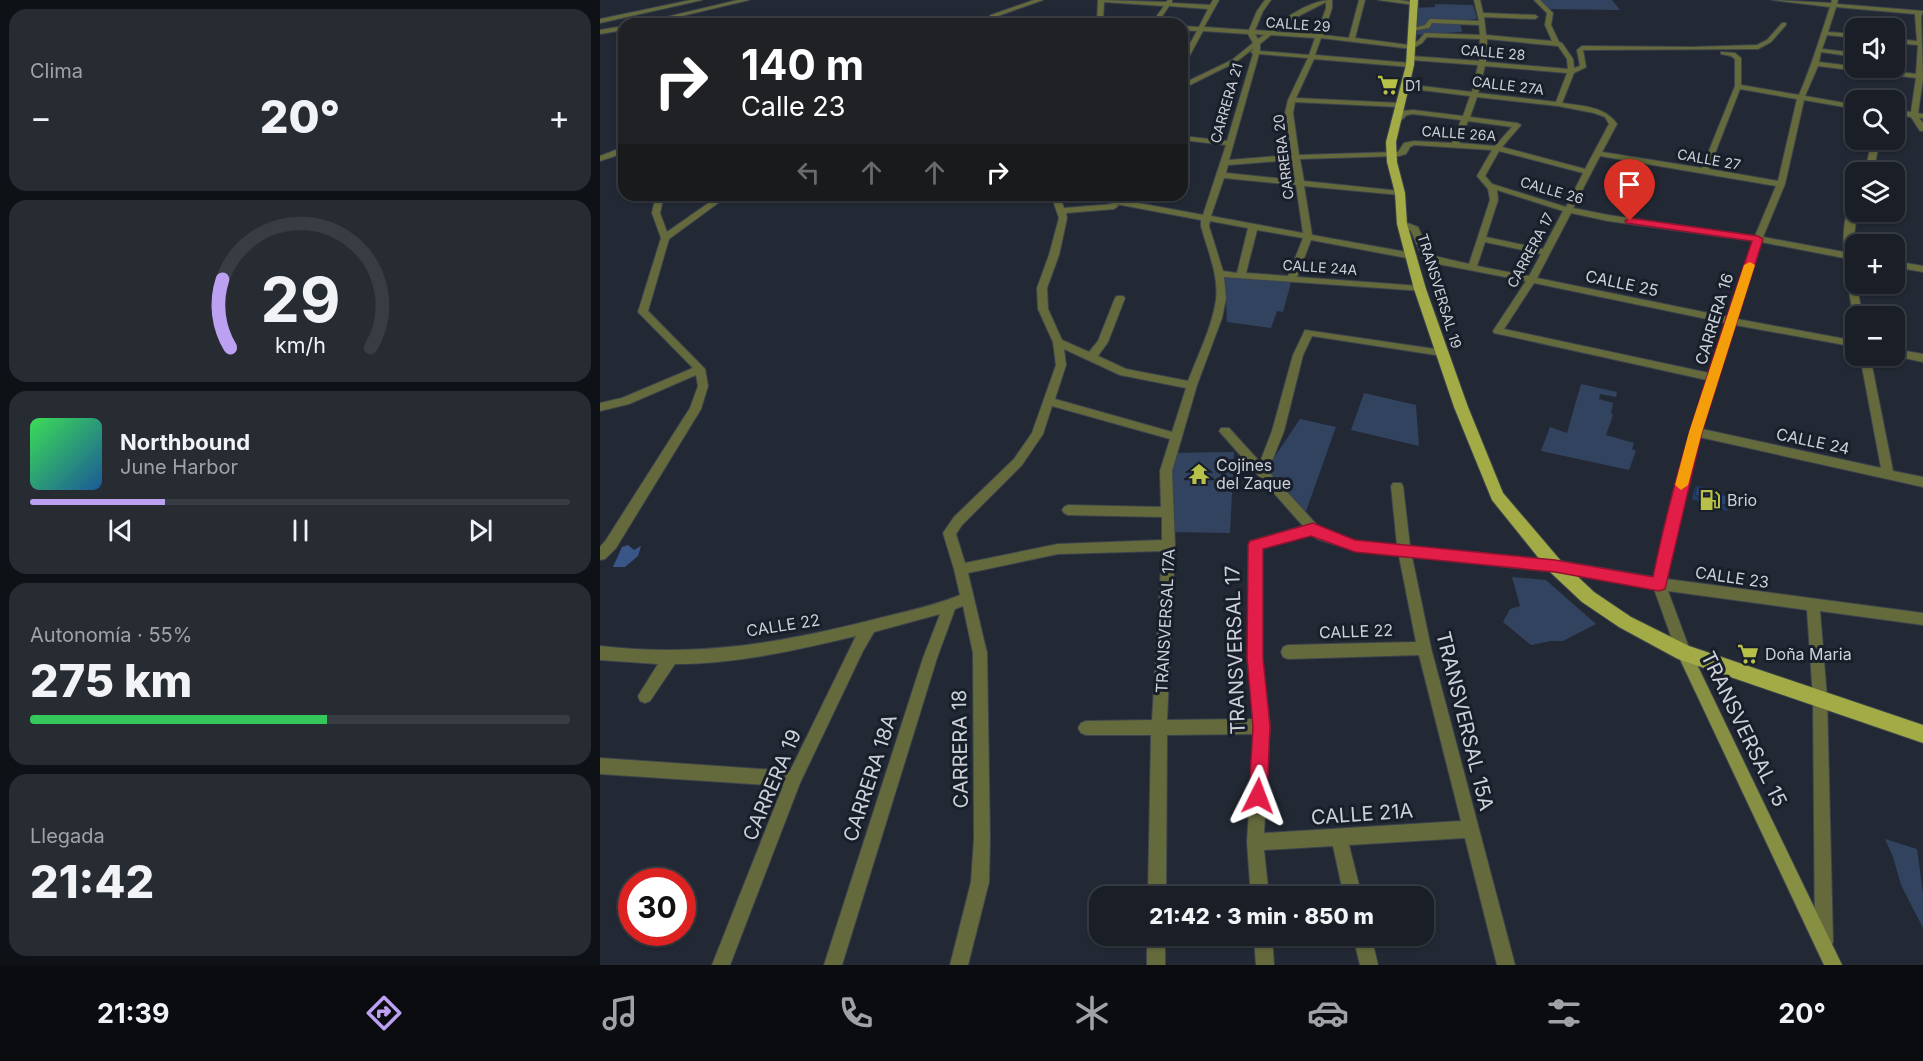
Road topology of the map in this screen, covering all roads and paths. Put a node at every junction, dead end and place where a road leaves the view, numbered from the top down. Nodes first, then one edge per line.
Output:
1 (699, 0) edge
2 (746, 0) edge
3 (1040, 0) edge
4 (1101, 0) edge
5 (1204, 0) edge
6 (1268, 0) edge
7 (1327, 0) edge
8 (1362, 0) edge
9 (1381, 0) edge
10 (1477, 0) edge
11 (1537, 0) edge
12 (1775, 0) edge
13 (1170, 2) edge
14 (1414, 2) edge
15 (1214, 3) edge
16 (1834, 3) edge
17 (1920, 13) edge
18 (1481, 15) junction
19 (993, 16) joint
20 (1535, 17) dead end
21 (666, 18) edge
22 (990, 18) edge
23 (1099, 18) edge
24 (1158, 18) edge
25 (600, 21) edge
26 (1483, 23) junction
27 (1784, 24) dead end
28 (1920, 28) edge
29 (618, 29) edge
30 (1188, 29) edge
31 (1412, 29) junction
32 (1200, 30) junction
33 (600, 32) edge
34 (1251, 33) junction
35 (1823, 33) junction
36 (1268, 34) junction
37 (1845, 35) edge
38 (1319, 36) junction
39 (1485, 37) junction
40 (1351, 40) junction
41 (1905, 42) edge
42 (1256, 43) junction
43 (1558, 44) junction
44 (1922, 44) edge
45 (1412, 46) junction
46 (1692, 49) junction
47 (1818, 50) junction
48 (1254, 52) junction
49 (1188, 53) edge
50 (1845, 54) edge
51 (1311, 58) junction
52 (1411, 62) junction
53 (1484, 63) junction
54 (1816, 64) junction
55 (1573, 71) junction
56 (1921, 77) edge
57 (1188, 84) edge
58 (1404, 86) junction
59 (1738, 86) junction
60 (1476, 93) junction
61 (1801, 98) junction
62 (1292, 100) junction
63 (1558, 104) junction
64 (1399, 105) junction
65 (1845, 105) edge
66 (1905, 114) edge
67 (1914, 115) junction
68 (1608, 116) joint
69 (1923, 116) edge
70 (1465, 117) junction
71 (1395, 121) junction
72 (1923, 129) edge
73 (1188, 139) edge
74 (1229, 143) junction
75 (1329, 144) dead end
76 (1455, 145) junction
77 (1497, 148) junction
78 (618, 152) edge
79 (1597, 153) junction
80 (1391, 154) junction
81 (1325, 156) junction
82 (1296, 157) junction
83 (600, 159) edge
84 (1223, 164) junction
85 (1587, 172) junction
86 (1704, 172) junction
87 (1221, 175) junction
88 (1298, 181) junction
89 (1781, 184) junction
90 (1491, 186) junction
91 (1400, 192) junction
92 (659, 201) edge
93 (717, 201) edge
94 (1058, 201) edge
95 (1110, 201) edge
96 (1128, 205) junction
97 (1568, 210) junction
98 (1062, 211) junction
99 (1206, 218) junction
100 (1402, 224) junction
101 (1253, 227) junction
102 (1308, 236) junction
103 (665, 238) junction
104 (1481, 239) junction
105 (1758, 239) junction
106 (1545, 252) junction
107 (1845, 255) edge
108 (1412, 256) junction
109 (1905, 266) edge
110 (1472, 268) junction
111 (1923, 268) edge
112 (1219, 274) junction
113 (1241, 275) junction
114 (1292, 278) junction
115 (1532, 279) junction
116 (1420, 289) junction
117 (1120, 298) dead end
118 (1731, 322) junction
119 (1058, 342) junction
120 (1845, 342) edge
121 (1442, 353) junction
122 (1905, 354) edge
123 (1091, 357) junction
124 (1923, 358) edge
125 (1867, 366) edge
126 (700, 369) junction
127 (1714, 378) junction
128 (1192, 385) junction
129 (1050, 400) junction
130 (600, 407) edge
131 (1225, 431) dead end
132 (1695, 432) junction
133 (1176, 437) junction
134 (1262, 470) junction
135 (1888, 474) junction
136 (1923, 482) edge
137 (1397, 486) dead end
138 (1068, 510) dead end
139 (1168, 512) junction
140 (1313, 529) junction
141 (1169, 545) junction
142 (1404, 551) junction
143 (600, 555) edge
144 (1555, 566) junction
145 (961, 569) junction
146 (1659, 584) junction
147 (967, 598) junction
148 (950, 605) junction
149 (1813, 605) junction
150 (1923, 619) edge
151 (870, 626) junction
152 (1424, 648) junction
153 (1288, 652) dead end
154 (600, 653) edge
155 (1684, 653) junction
156 (670, 658) junction
157 (645, 696) dead end
158 (1820, 698) junction
159 (1262, 726) junction
160 (1159, 727) junction
161 (1086, 728) dead end
162 (1923, 734) edge
163 (600, 766) edge
164 (794, 779) junction
165 (1471, 829) junction
166 (1339, 837) junction
167 (1255, 842) junction
168 (1157, 886) edge
169 (1259, 886) edge
170 (1350, 886) edge
171 (1156, 946) edge
172 (1264, 946) edge
173 (1364, 946) edge
174 (1824, 946) junction
175 (721, 965) edge
176 (833, 965) edge
177 (959, 965) edge
178 (1156, 965) edge
179 (1265, 965) edge
180 (1369, 965) edge
181 (1506, 965) edge
182 (1833, 965) edge

1 - 25 street
2 - 21 street
3 - 19 street
4 - 13 street
4 - 23 street
5 - 15 street
6 - 34 street
7 - 36 street
7 - 38 street, CARRERA 20
8 - 40 street
9 - 14 street
10 - 18 street
11 - 43 street
12 - 16 street
13 - 15 street
13 - 24 street
14 - 31 main road, TRANSVERSAL 19
15 - 32 street
16 - 17 street
16 - 35 street, CARRERA 16
17 - 28 street
18 - 20 street
18 - 26 street
19 - 22 street
26 - 31 street
26 - 39 street
27 - 46 street
28 - 44 street
29 - 33 street
30 - 32 street, CALLE 29
31 - 45 main road, TRANSVERSAL 19
32 - 34 street, CALLE 29
32 - 49 street
34 - 36 street, CALLE 29
34 - 42 street
35 - 37 street
35 - 47 street, CARRERA 16
36 - 38 street, CALLE 29
36 - 42 street
38 - 40 street, CALLE 29
38 - 51 street, CARRERA 20
39 - 43 street, CALLE 29
39 - 45 street, CALLE 29
39 - 53 street
40 - 45 street, CALLE 29
41 - 44 street
42 - 48 street, CARRERA 21
42 - 57 street
43 - 55 street
44 - 56 street
45 - 52 main road, TRANSVERSAL 19
46 - 55 street
46 - 59 street
47 - 50 street
47 - 54 street, CARRERA 16
48 - 51 street
48 - 74 street, CARRERA 21
51 - 52 street
51 - 62 street, CARRERA 20
52 - 53 street, CALLE 28
52 - 58 main road, TRANSVERSAL 19
53 - 55 street, CALLE 28
53 - 60 street
54 - 56 street
54 - 61 street, CARRERA 16
55 - 63 street
56 - 67 street
58 - 60 street, CALLE 27A
58 - 64 main road, TRANSVERSAL 19
59 - 61 street
59 - 86 street
60 - 63 street, CALLE 27A
60 - 70 street
61 - 65 street
61 - 89 street, CARRERA 16
62 - 64 street
62 - 82 street, CARRERA 20
63 - 68 street, CALLE 27A
64 - 71 main road, TRANSVERSAL 19
66 - 67 street
67 - 69 street
67 - 72 street
68 - 79 street, CARRERA 17
70 - 71 street
70 - 76 street
70 - 77 street
71 - 80 main road, TRANSVERSAL 19
73 - 74 street
74 - 84 street, CARRERA 21
75 - 81 street
76 - 77 street, CALLE 26A
76 - 80 street, CALLE 26A
77 - 85 street, CALLE 26A
77 - 90 street
78 - 83 street
79 - 85 street, CARRERA 17
79 - 86 street, CALLE 27
80 - 81 street, CALLE 26A
80 - 91 main road, TRANSVERSAL 19
81 - 82 street, CALLE 26A
82 - 84 street, CALLE 26A
82 - 88 street, CARRERA 20
84 - 87 street, CARRERA 21
85 - 97 street, CARRERA 17
86 - 89 street, CALLE 27
87 - 88 street
87 - 99 street, CARRERA 21
88 - 91 street
88 - 102 street, CARRERA 20
89 - 105 street, CARRERA 16
90 - 97 street, CALLE 26
90 - 104 street
91 - 100 main road, TRANSVERSAL 19
92 - 103 street
93 - 103 street
94 - 98 street
95 - 96 street
96 - 98 street
96 - 99 street
97 - 105 street, CALLE 26
97 - 106 street, CARRERA 17
98 - 119 street
99 - 101 street
99 - 112 street
100 - 108 main road, TRANSVERSAL 19
100 - 110 street, CALLE 25
101 - 102 street
101 - 113 street
102 - 108 street
102 - 114 street
103 - 126 street
104 - 106 street
104 - 110 street
105 - 107 street, CALLE 26
105 - 118 street, CARRERA 16
106 - 115 street, CARRERA 17
108 - 116 main road, TRANSVERSAL 19
109 - 111 street
110 - 115 street, CALLE 25
112 - 113 street, CALLE 24A
112 - 128 street, TRANSVERSAL 17A
113 - 114 street, CALLE 24A
114 - 116 street, CALLE 24A
115 - 118 street, CALLE 25
115 - 127 street, CARRERA 17
116 - 121 main road, TRANSVERSAL 19
117 - 123 street
118 - 120 street, CALLE 25
118 - 127 street, CARRERA 16
119 - 123 street
119 - 129 street
121 - 134 street
121 - 144 main road, TRANSVERSAL 19
122 - 124 street
123 - 128 street
125 - 135 street
126 - 130 street
126 - 143 street
127 - 132 street, CARRERA 16
128 - 133 street, TRANSVERSAL 17A
129 - 133 street
129 - 145 street, CARRERA 18
131 - 134 street
132 - 135 street, CALLE 24
132 - 146 street, CARRERA 16
133 - 139 street, TRANSVERSAL 17A
134 - 140 street
135 - 136 street, CALLE 24
137 - 142 street, TRANSVERSAL 15A
138 - 139 street
139 - 141 street, TRANSVERSAL 17A
140 - 142 street, CALLE 23
140 - 159 street, TRANSVERSAL 17
141 - 145 street
141 - 160 street, TRANSVERSAL 17A
142 - 144 street, CALLE 23
142 - 152 street, TRANSVERSAL 15A
144 - 146 street, CALLE 23
144 - 155 main road, TRANSVERSAL 15
145 - 147 street, CARRERA 18
146 - 149 street, CALLE 23
146 - 155 street
147 - 148 street, CALLE 22
147 - 177 street, CARRERA 18
148 - 151 street, CALLE 22
148 - 176 street, CARRERA 18A
149 - 150 street, CALLE 23
149 - 158 street
151 - 156 street, CALLE 22
151 - 164 street, CARRERA 19
152 - 153 street, CALLE 22
152 - 165 street, TRANSVERSAL 15A
154 - 156 street, CALLE 22
155 - 158 main road
155 - 174 street, TRANSVERSAL 15
156 - 157 street
158 - 162 main road
158 - 174 street
159 - 160 street
159 - 167 street, TRANSVERSAL 17
160 - 161 street
160 - 168 street, TRANSVERSAL 17A
163 - 164 street
164 - 175 street, CARRERA 19
165 - 166 street, CALLE 21A
165 - 181 street, TRANSVERSAL 15A
166 - 167 street, CALLE 21A
166 - 170 street
167 - 169 street, TRANSVERSAL 17
171 - 178 street
172 - 179 street
173 - 180 street
174 - 182 street, TRANSVERSAL 15

